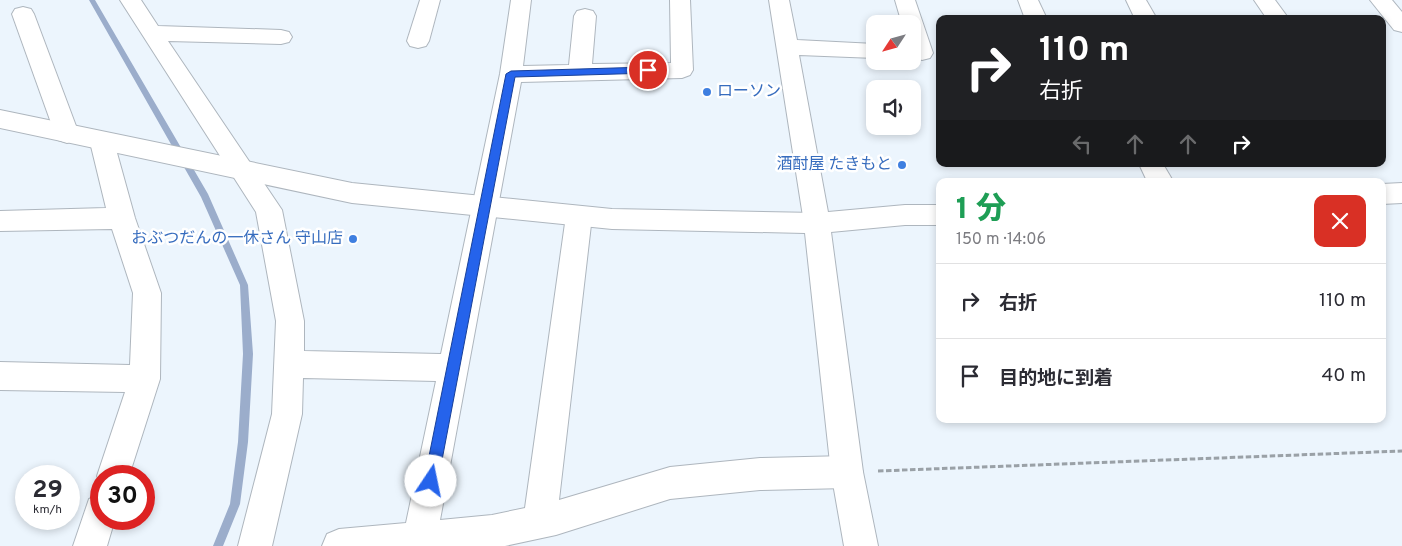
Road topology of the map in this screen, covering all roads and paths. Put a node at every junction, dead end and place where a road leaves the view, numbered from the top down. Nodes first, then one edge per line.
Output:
1 (130, 0) edge
2 (430, 0) edge
3 (521, 0) edge
4 (680, 0) edge
5 (779, 0) edge
6 (905, 0) edge
7 (1028, 0) edge
8 (1136, 0) edge
9 (1264, 0) edge
10 (1380, 0) edge
11 (23, 14) dead end
12 (1034, 15) edge
13 (1144, 15) edge
14 (1275, 15) edge
15 (584, 16) dead end
16 (1402, 24) edge
17 (151, 33) junction
18 (1402, 35) edge
19 (1386, 36) edge
20 (281, 37) dead end
21 (418, 41) dead end
22 (786, 47) junction
23 (866, 51) edge
24 (925, 52) edge
25 (580, 72) junction
26 (511, 74) junction
27 (0, 119) edge
28 (67, 134) junction
29 (102, 142) junction
30 (244, 172) junction
31 (1402, 193) edge
32 (1386, 194) edge
33 (486, 206) junction
34 (936, 215) edge
35 (579, 216) junction
36 (122, 218) junction
37 (0, 220) edge
38 (818, 223) junction
39 (288, 364) junction
40 (454, 368) junction
41 (0, 376) edge
42 (145, 379) junction
43 (1402, 451) edge
44 (117, 465) edge
45 (847, 472) junction
46 (95, 530) edge
47 (519, 532) edge
48 (420, 538) junction
49 (90, 546) edge
50 (255, 546) edge
51 (339, 546) edge
52 (861, 546) edge

1 - 17 street
2 - 21 street
3 - 26 street
4 - 25 street
5 - 22 street
6 - 24 street
7 - 12 street
8 - 13 street
9 - 14 street
10 - 16 street
11 - 28 street
15 - 25 street
17 - 20 street
17 - 30 street
18 - 19 street
22 - 23 street
22 - 38 street
25 - 26 street
26 - 33 street
27 - 28 street
28 - 29 street
29 - 30 street
29 - 36 street
30 - 33 street
30 - 39 street
31 - 32 street
33 - 35 street
33 - 40 street
34 - 38 street
35 - 38 street
35 - 47 street
36 - 37 street
36 - 42 street
38 - 45 street
39 - 40 street
39 - 50 street
40 - 48 street
41 - 42 street
42 - 44 street
43 - 45 path
45 - 47 street
45 - 52 street
46 - 49 street
47 - 48 street
48 - 51 street

